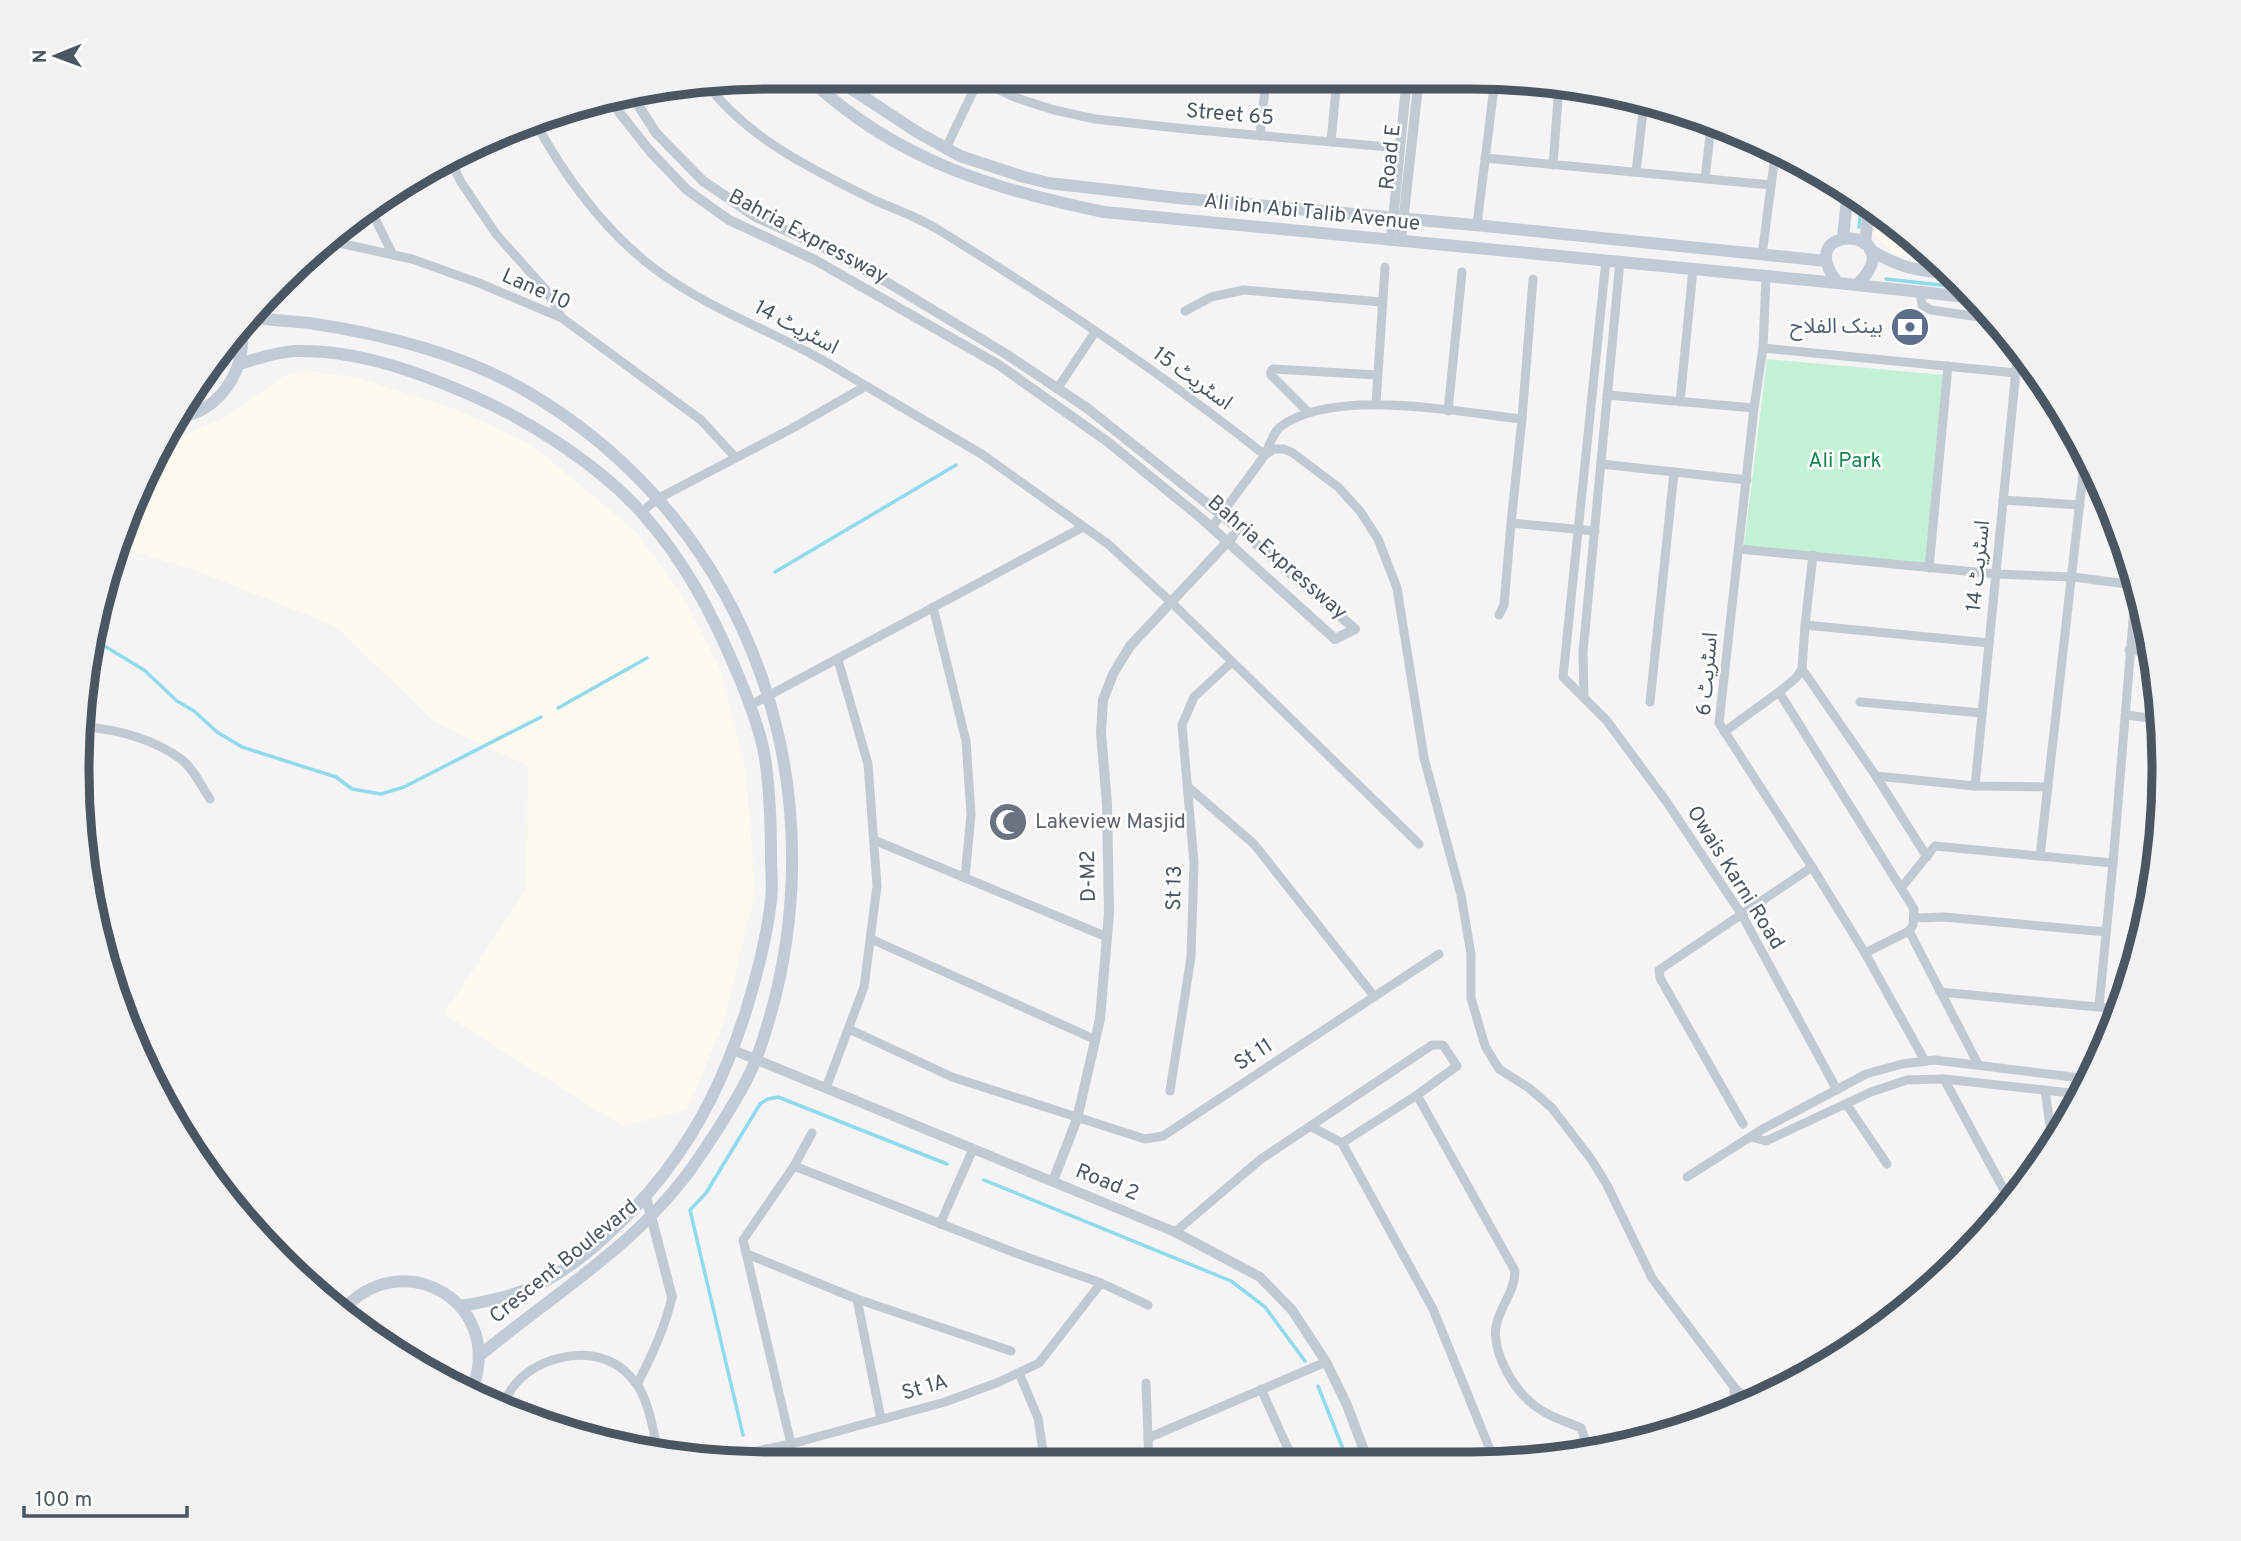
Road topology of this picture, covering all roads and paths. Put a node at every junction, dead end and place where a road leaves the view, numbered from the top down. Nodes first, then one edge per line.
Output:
1 (822, 89) edge
2 (852, 89) edge
3 (975, 89) edge
4 (996, 89) edge
5 (1265, 89) edge
6 (1336, 89) edge
7 (1406, 89) edge
8 (1417, 89) edge
9 (1494, 90) edge
10 (715, 92) edge
11 (1558, 95) edge
12 (636, 102) edge
13 (616, 107) edge
14 (1643, 111) edge
15 (539, 130) edge
16 (1710, 133) edge
17 (1261, 136) junction
18 (1331, 142) junction
19 (946, 148) junction
20 (1400, 148) junction
21 (1485, 158) junction
22 (1774, 161) edge
23 (1553, 165) junction
24 (454, 168) edge
25 (1636, 172) junction
26 (1705, 179) junction
27 (1771, 185) junction
28 (1847, 203) edge
29 (374, 217) edge
30 (1398, 218) junction
31 (1868, 218) edge
32 (1477, 225) junction
33 (1843, 238) junction
34 (1396, 240) junction
35 (340, 243) edge
36 (1867, 247) junction
37 (393, 255) junction
38 (1762, 255) junction
39 (1606, 260) junction
40 (1620, 261) junction
41 (1826, 261) junction
42 (1385, 267) dead end
43 (1693, 269) junction
44 (1462, 272) dead end
45 (1934, 272) edge
46 (1766, 277) junction
47 (1533, 279) dead end
48 (1838, 283) junction
49 (1858, 284) junction
50 (1920, 292) junction
51 (1959, 296) edge
52 (1381, 302) junction
53 (1185, 311) dead end
54 (1979, 317) edge
55 (261, 318) edge
56 (562, 318) junction
57 (1095, 332) junction
58 (242, 341) edge
59 (1763, 348) junction
60 (239, 364) junction
61 (2017, 364) edge
62 (1948, 366) junction
63 (2016, 373) junction
64 (1377, 375) junction
65 (866, 386) junction
66 (1057, 388) junction
67 (1607, 395) junction
68 (1680, 402) junction
69 (1376, 404) junction
70 (1755, 408) junction
71 (1448, 411) junction
72 (1308, 412) junction
73 (191, 414) edge
74 (1522, 419) junction
75 (1265, 455) junction
76 (735, 457) junction
77 (1601, 464) junction
78 (1674, 472) junction
79 (2083, 474) edge
80 (1747, 480) junction
81 (659, 498) junction
82 (2003, 500) junction
83 (2080, 505) junction
84 (641, 512) junction
85 (1222, 515) junction
86 (1511, 523) junction
87 (1083, 527) junction
88 (1212, 527) junction
89 (1239, 528) junction
90 (1579, 528) junction
91 (1595, 531) junction
92 (1228, 542) junction
93 (1739, 549) junction
94 (1813, 555) junction
95 (1929, 568) junction
96 (1996, 574) junction
97 (2073, 577) junction
98 (2126, 584) edge
99 (1172, 603) junction
100 (933, 607) junction
101 (2133, 612) edge
102 (1499, 615) dead end
103 (1805, 625) junction
104 (1989, 643) junction
105 (2129, 650) junction
106 (2141, 652) edge
107 (838, 660) junction
108 (1232, 662) junction
109 (1802, 669) junction
110 (1779, 692) junction
111 (769, 696) junction
112 (1584, 698) junction
113 (1650, 702) dead end
114 (1860, 702) dead end
115 (749, 706) junction
116 (1982, 713) junction
117 (2125, 715) junction
118 (2149, 718) edge
119 (91, 727) edge
120 (1724, 732) junction
121 (1876, 776) junction
122 (1187, 786) junction
123 (1975, 786) junction
124 (2048, 787) junction
125 (210, 799) dead end
126 (874, 841) junction
127 (1419, 844) dead end
128 (2040, 856) junction
129 (1927, 857) junction
130 (2113, 863) junction
131 (1812, 867) junction
132 (965, 878) junction
133 (1901, 888) junction
134 (1742, 915) junction
135 (1915, 918) junction
136 (1909, 931) junction
137 (2106, 932) junction
138 (1107, 937) junction
139 (870, 939) junction
140 (1865, 953) junction
141 (1438, 954) dead end
142 (1940, 992) junction
143 (1374, 996) junction
144 (2099, 1006) junction
145 (2109, 1007) edge
146 (849, 1029) junction
147 (1094, 1039) junction
148 (733, 1051) junction
149 (756, 1060) junction
150 (1925, 1061) junction
151 (1978, 1064) junction
152 (2078, 1078) edge
153 (1944, 1079) junction
154 (826, 1088) junction
155 (1837, 1090) junction
156 (2045, 1090) junction
157 (1170, 1091) dead end
158 (2070, 1093) edge
159 (1417, 1095) junction
160 (1847, 1105) junction
161 (1077, 1119) junction
162 (1743, 1124) dead end
163 (1310, 1126) junction
164 (2050, 1127) edge
165 (812, 1133) dead end
166 (1751, 1137) junction
167 (1342, 1143) junction
168 (973, 1149) junction
169 (1887, 1164) dead end
170 (794, 1166) junction
171 (1687, 1177) dead end
172 (1052, 1181) junction
173 (2005, 1193) edge
174 (646, 1197) junction
175 (651, 1217) junction
176 (940, 1223) junction
177 (1175, 1232) junction
178 (747, 1254) junction
179 (1101, 1283) junction
180 (671, 1297) joint
181 (857, 1299) junction
182 (347, 1304) edge
183 (1148, 1305) dead end
184 (460, 1306) junction
185 (1011, 1351) dead end
186 (480, 1356) junction
187 (1326, 1362) junction
188 (1020, 1373) junction
189 (474, 1383) edge
190 (1146, 1383) dead end
191 (637, 1384) junction
192 (1734, 1387) junction
193 (1261, 1389) junction
194 (1742, 1395) edge
195 (506, 1398) edge
196 (1734, 1399) edge
197 (881, 1419) junction
198 (1148, 1438) junction
199 (656, 1442) edge
200 (1585, 1442) edge
201 (791, 1444) junction
202 (755, 1451) edge
203 (1491, 1451) edge
204 (1043, 1452) edge
205 (1149, 1452) edge
206 (1290, 1452) edge
207 (1365, 1452) edge

1 - 34 main road, Ali ibn Abi Talib Avenue
2 - 19 main road, Ali ibn Abi Talib Avenue
3 - 19 street
4 - 17 street, Street 65
5 - 17 street
6 - 18 street
7 - 20 street, Road E
8 - 30 street, Road E
9 - 21 street
10 - 57 street, اسٹریٹ 15
11 - 23 street
12 - 66 street, Bahria Expressway
13 - 88 street, Bahria Expressway
14 - 25 street
15 - 65 street, اسٹریٹ 14
16 - 26 street
17 - 18 street, Street 65
18 - 20 street, Street 65
19 - 30 main road, Ali ibn Abi Talib Avenue
20 - 30 street, Road E
21 - 23 street
21 - 32 street
22 - 27 street
23 - 25 street
24 - 56 street
25 - 26 street
26 - 27 street
27 - 38 street
28 - 33 main road
29 - 37 street
30 - 32 main road, Ali ibn Abi Talib Avenue
30 - 34 street, Road E
31 - 36 main road
32 - 38 main road, Ali ibn Abi Talib Avenue
33 - 36 main road
33 - 41 main road
34 - 39 main road, Ali ibn Abi Talib Avenue
35 - 37 street, Lane 10
36 - 45 main road
36 - 49 main road
37 - 56 street, Lane 10
38 - 41 main road, Ali ibn Abi Talib Avenue
39 - 40 main road, Ali ibn Abi Talib Avenue
39 - 90 street, Owais Karni Road
40 - 43 main road, Ali ibn Abi Talib Avenue
40 - 67 street
41 - 48 main road
42 - 52 street
43 - 46 main road, Ali ibn Abi Talib Avenue
43 - 68 street
44 - 71 street
46 - 48 main road, Ali ibn Abi Talib Avenue
46 - 59 street, اسٹریٹ 6
47 - 74 street
48 - 49 main road
49 - 50 main road
50 - 51 main road
50 - 54 street
52 - 53 street
52 - 64 street
55 - 81 main road, Crescent Boulevard
56 - 76 street, Lane 10
57 - 66 street
57 - 75 street, اسٹریٹ 15
58 - 60 main road
59 - 62 street
59 - 70 street, اسٹریٹ 6
60 - 73 main road
60 - 84 main road, Crescent Boulevard
61 - 63 street, اسٹریٹ 14
62 - 63 street
62 - 95 street
63 - 82 street, اسٹریٹ 14
64 - 69 street
64 - 72 street
65 - 76 street
65 - 87 street, اسٹریٹ 14
66 - 85 street, Bahria Expressway
67 - 68 street
67 - 77 street
68 - 70 street
69 - 71 street
69 - 72 street
70 - 80 street, اسٹریٹ 6
71 - 74 street
72 - 75 street
74 - 86 street
75 - 85 street
75 - 192 street
76 - 81 street
77 - 78 street
77 - 91 street
78 - 80 street
78 - 113 street
79 - 83 street
80 - 93 street, اسٹریٹ 6
81 - 84 street
81 - 111 main road, Crescent Boulevard
82 - 83 street
82 - 96 street, اسٹریٹ 14
83 - 97 street
84 - 115 main road, Crescent Boulevard
85 - 88 street
85 - 89 street, Bahria Expressway
86 - 90 street
86 - 102 street
87 - 99 street, اسٹریٹ 14
87 - 100 street
88 - 92 street, Bahria Expressway
89 - 92 street, D-M2
89 - 92 street, Bahria Expressway
90 - 91 street
90 - 112 street, Owais Karni Road
91 - 112 street
92 - 99 street, D-M2
93 - 94 street
93 - 120 street, اسٹریٹ 6
94 - 95 street
94 - 103 street
95 - 96 street
96 - 97 street
96 - 104 street, اسٹریٹ 14
97 - 98 street
97 - 124 street
99 - 108 street, اسٹریٹ 14
99 - 138 street, D-M2
100 - 107 street
100 - 132 street
101 - 105 street
103 - 104 street
103 - 109 street
104 - 116 street, اسٹریٹ 14
105 - 106 street
105 - 117 street
107 - 111 street
107 - 126 street
108 - 122 street, St 13
108 - 127 street, اسٹریٹ 14
109 - 110 street
109 - 121 street
110 - 120 street
110 - 133 street
111 - 115 street
111 - 149 main road, Crescent Boulevard
112 - 134 street, Owais Karni Road
114 - 116 street
115 - 148 main road, Crescent Boulevard
116 - 123 street, اسٹریٹ 14
117 - 118 street
117 - 130 street
119 - 125 street
120 - 131 street, اسٹریٹ 6
121 - 123 street
121 - 129 street
122 - 143 street
122 - 157 street, St 13
123 - 124 street
124 - 128 street
126 - 132 street
126 - 139 street
128 - 129 street
128 - 130 street
129 - 133 street
130 - 137 street
131 - 134 street
131 - 140 street, اسٹریٹ 6
132 - 138 street
133 - 135 street
134 - 155 street, Owais Karni Road
134 - 162 street
135 - 136 street
135 - 137 street
136 - 140 street
136 - 142 street
137 - 144 street
138 - 147 street, D-M2
139 - 146 street
139 - 147 street
140 - 150 street, اسٹریٹ 6
141 - 143 street, St 11
142 - 144 street
142 - 151 street
143 - 161 street, St 11
144 - 145 street
146 - 154 street
146 - 161 street, St 11
147 - 161 street, D-M2
148 - 149 street, Road 2
148 - 174 main road, Crescent Boulevard
149 - 154 street, Road 2
149 - 175 main road, Crescent Boulevard
150 - 151 street
150 - 155 street
151 - 152 street
153 - 156 street
153 - 160 street
153 - 173 street
154 - 168 street, Road 2
155 - 166 street
156 - 158 street
156 - 164 street
159 - 163 street
159 - 167 street
159 - 200 street
160 - 166 street
160 - 169 street
161 - 172 street, D-M2
163 - 167 street
163 - 177 street
165 - 170 street
166 - 171 street
167 - 203 street
168 - 172 street, Road 2
168 - 176 street
170 - 176 street
170 - 178 street
172 - 177 street, Road 2
174 - 175 street
174 - 184 main road, Crescent Boulevard
175 - 180 street
175 - 186 main road, Crescent Boulevard
176 - 179 street
177 - 187 street, Road 2
178 - 181 street
178 - 201 street
179 - 183 street
179 - 188 street, St 1A
180 - 191 street
181 - 185 street
181 - 197 street
182 - 184 main road
184 - 186 main road
186 - 189 main road
187 - 193 street
187 - 207 street, Road 2
188 - 197 street, St 1A
188 - 204 street
190 - 198 street
191 - 195 street
191 - 199 street
192 - 194 street
192 - 196 street
193 - 198 street
193 - 206 street
197 - 201 street, St 1A
198 - 205 street
201 - 202 street, St 1A

